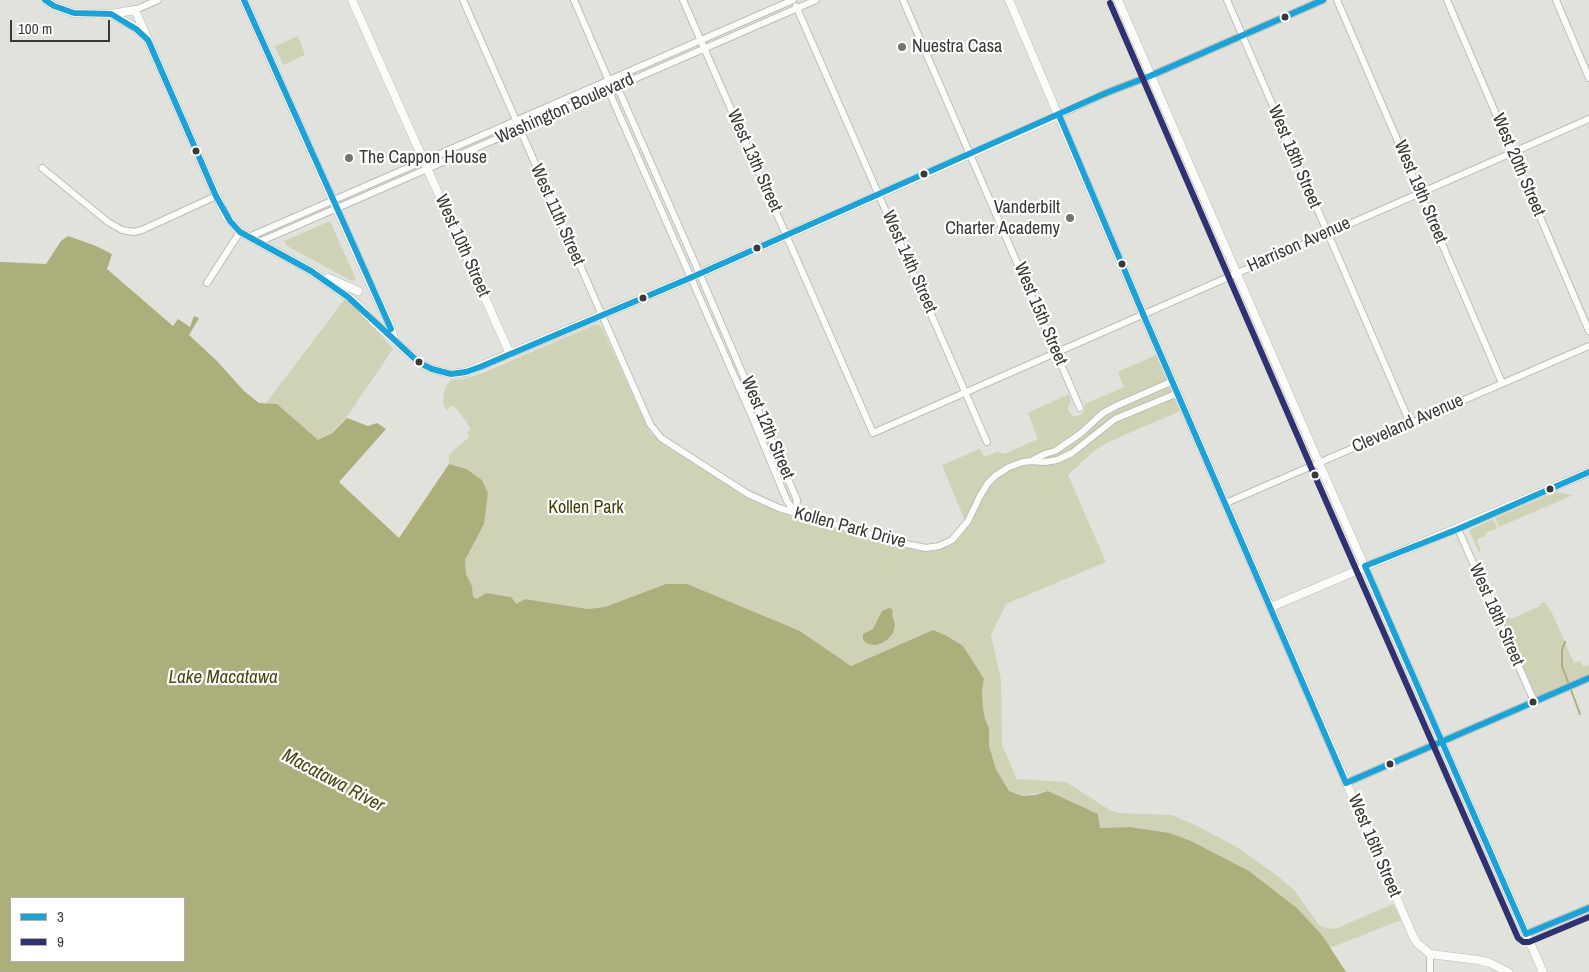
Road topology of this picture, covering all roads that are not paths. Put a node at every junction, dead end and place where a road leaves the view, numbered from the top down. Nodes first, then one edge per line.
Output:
1 (45, 0) edge
2 (158, 0) edge
3 (244, 0) edge
4 (352, 0) edge
5 (463, 0) edge
6 (574, 0) edge
7 (683, 0) edge
8 (793, 0) edge
9 (816, 0) edge
10 (903, 0) edge
11 (1009, 0) edge
12 (1118, 0) edge
13 (1227, 0) edge
14 (1323, 0) edge
15 (1337, 0) edge
16 (1447, 0) edge
17 (1556, 0) edge
18 (797, 8) junction
19 (135, 10) junction
20 (112, 14) junction
21 (1242, 35) junction
22 (148, 40) junction
23 (700, 40) junction
24 (704, 48) junction
25 (1150, 76) junction
26 (1589, 78) edge
27 (608, 80) junction
28 (612, 88) junction
29 (1059, 115) junction
30 (1589, 119) edge
31 (516, 121) junction
32 (519, 129) junction
33 (1512, 152) junction
34 (971, 154) junction
35 (426, 165) junction
36 (42, 168) dead end
37 (1420, 193) junction
38 (879, 194) junction
39 (216, 196) junction
40 (333, 200) junction
41 (336, 209) junction
42 (240, 232) junction
43 (1327, 233) junction
44 (786, 234) junction
45 (249, 237) junction
46 (259, 242) junction
47 (312, 271) junction
48 (700, 273) junction
49 (1236, 273) junction
50 (367, 277) junction
51 (690, 278) junction
52 (206, 283) dead end
53 (358, 291) junction
54 (354, 301) junction
55 (1143, 314) junction
56 (601, 315) junction
57 (1589, 330) edge
58 (394, 340) junction
59 (1589, 346) edge
60 (1056, 351) junction
61 (510, 354) junction
62 (1173, 381) junction
63 (1502, 383) junction
64 (965, 392) junction
65 (1178, 393) junction
66 (1080, 408) dead end
67 (1410, 423) junction
68 (653, 429) joint
69 (873, 433) joint
70 (987, 442) dead end
71 (1032, 461) junction
72 (1318, 463) junction
73 (1589, 472) edge
74 (1226, 503) junction
75 (796, 512) junction
76 (1458, 529) junction
77 (1365, 566) junction
78 (1271, 607) junction
79 (1589, 678) edge
80 (1534, 701) junction
81 (1441, 743) junction
82 (1346, 783) junction
83 (1589, 908) edge
84 (1526, 934) junction
85 (1430, 954) junction
86 (1430, 972) edge
87 (1508, 972) edge
88 (1543, 972) edge

1 - 20 street
2 - 19 street
3 - 40 street
4 - 35 street, West 10th Street
5 - 31 street, West 11th Street
6 - 27 street, West 12th Street
7 - 23 street, West 13th Street
8 - 18 street, West 14th Street
8 - 23 street, Washington Boulevard
9 - 18 street, Washington Boulevard
10 - 34 street, West 15th Street
11 - 29 street, West 16th Street
12 - 25 street
13 - 21 street, West 18th Street
14 - 21 street
15 - 37 street, West 19th Street
16 - 33 street, West 20th Street
17 - 26 street
18 - 24 street, Washington Boulevard
18 - 38 street, West 14th Street
19 - 20 street
19 - 22 street
20 - 22 street
21 - 25 street
21 - 43 street, West 18th Street
22 - 39 street
23 - 24 street, West 13th Street
23 - 27 street, Washington Boulevard
24 - 28 street, Washington Boulevard
24 - 44 street, West 13th Street
25 - 29 street
25 - 49 street
27 - 28 street, West 12th Street
27 - 31 street, Washington Boulevard
28 - 32 street, Washington Boulevard
28 - 48 street, West 12th Street
28 - 51 street, West 12th Street
29 - 34 street
29 - 55 street, West 16th Street
30 - 33 street, Harrison Avenue
31 - 32 street, West 11th Street
31 - 35 street, Washington Boulevard
32 - 35 street, Washington Boulevard
32 - 56 street, West 11th Street
33 - 37 street, Harrison Avenue
33 - 57 street, West 20th Street
34 - 38 street
34 - 60 street, West 15th Street
35 - 40 street, Washington Boulevard
35 - 41 street, Washington Boulevard
35 - 61 street, West 10th Street
36 - 39 street
37 - 43 street, Harrison Avenue
37 - 63 street, West 19th Street
38 - 44 street
38 - 64 street, West 14th Street
39 - 42 street
40 - 41 street
40 - 45 street, Washington Boulevard
41 - 46 street, Washington Boulevard
41 - 50 street
42 - 45 street
42 - 52 street
43 - 49 street, Harrison Avenue
43 - 67 street, West 18th Street
44 - 48 street
44 - 69 street, West 13th Street
45 - 46 street
46 - 47 street
47 - 53 street
47 - 54 street
48 - 51 street
48 - 75 street, West 12th Street
49 - 55 street, Harrison Avenue
49 - 72 street
50 - 53 street
50 - 58 street
51 - 56 street
51 - 75 street, West 12th Street
53 - 54 street
54 - 58 street
55 - 60 street, Harrison Avenue
55 - 62 street, West 16th Street
56 - 61 street
56 - 68 street, West 11th Street
58 - 61 street
59 - 63 street, Cleveland Avenue
60 - 64 street, Harrison Avenue
60 - 66 street, West 15th Street
62 - 65 street, West 16th Street
62 - 71 street, Kollen Park Drive
63 - 67 street, Cleveland Avenue
64 - 69 street, Harrison Avenue
64 - 70 street, West 14th Street
65 - 71 street, Kollen Park Drive
65 - 74 street, West 16th Street
67 - 72 street, Cleveland Avenue
68 - 75 street, Kollen Park Drive
71 - 75 street, Kollen Park Drive
72 - 74 street, Cleveland Avenue
72 - 77 street
73 - 76 street
74 - 78 street, West 16th Street
76 - 77 street
76 - 80 street, West 18th Street
77 - 78 street
77 - 81 street
78 - 82 street, West 16th Street
79 - 80 street
80 - 81 street
81 - 82 street
81 - 84 street
82 - 85 street, West 16th Street
83 - 84 street
84 - 88 street
85 - 86 street
85 - 87 street

